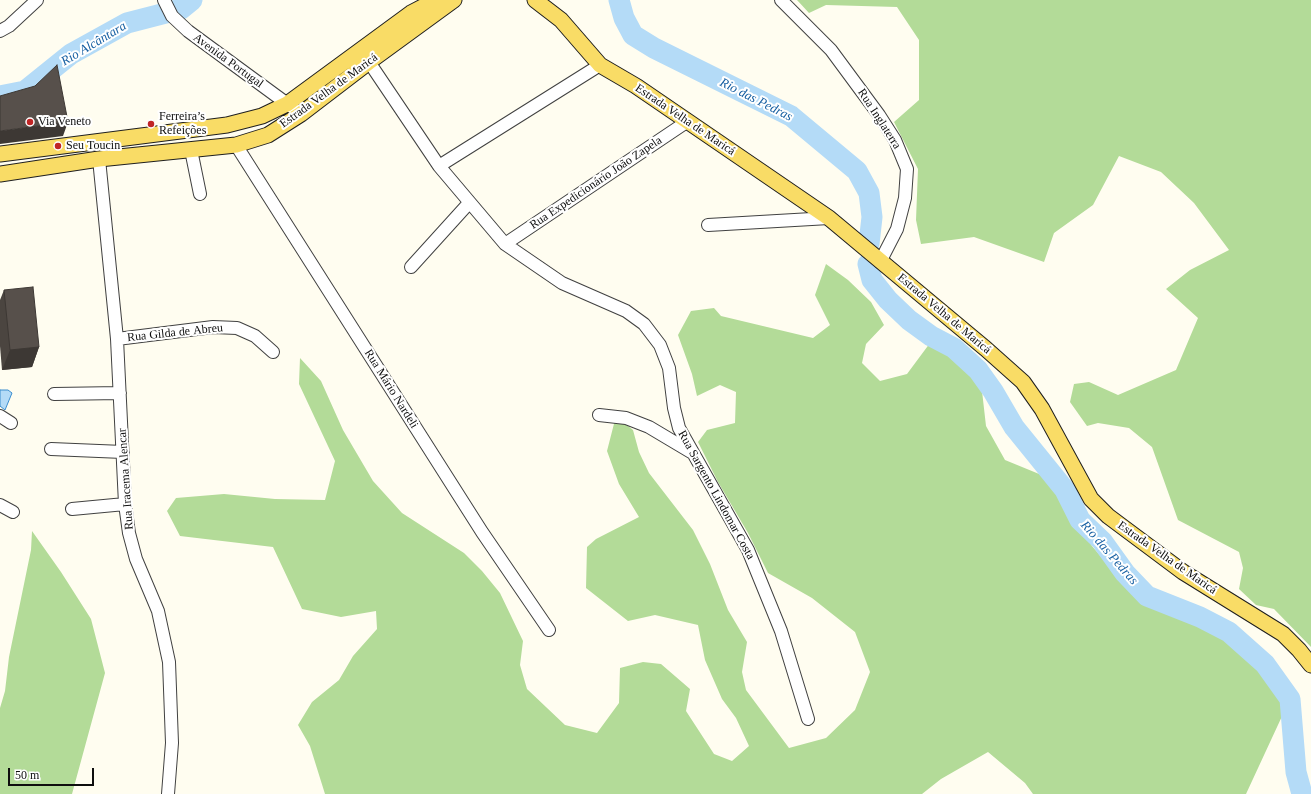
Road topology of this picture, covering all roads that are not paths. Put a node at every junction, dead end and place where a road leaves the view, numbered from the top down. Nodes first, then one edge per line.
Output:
1 (37, 0) edge
2 (164, 0) edge
3 (441, 0) edge
4 (454, 0) edge
5 (537, 0) edge
6 (781, 0) edge
7 (0, 31) edge
8 (369, 62) junction
9 (600, 64) junction
10 (287, 104) junction
11 (301, 114) junction
12 (688, 121) junction
13 (236, 145) junction
14 (191, 150) junction
15 (0, 154) edge
16 (99, 160) junction
17 (439, 166) junction
18 (0, 174) edge
19 (200, 194) dead end
20 (469, 203) junction
21 (829, 218) junction
22 (708, 225) dead end
23 (505, 244) junction
24 (880, 262) junction
25 (411, 267) dead end
26 (117, 339) junction
27 (273, 352) dead end
28 (120, 393) junction
29 (54, 394) dead end
30 (599, 415) dead end
31 (0, 416) edge
32 (11, 423) dead end
33 (51, 449) dead end
34 (123, 452) junction
35 (692, 453) junction
36 (126, 504) junction
37 (0, 505) edge
38 (72, 509) dead end
39 (13, 512) dead end
40 (549, 630) dead end
41 (1311, 666) edge
42 (808, 718) dead end
43 (168, 794) edge

1 - 7 street
2 - 10 street, Avenida Portugal
3 - 10 main road, Estrada Velha de Maricá
4 - 8 main road, Estrada Velha de Maricá
5 - 9 main road, Estrada Velha de Maricá
6 - 24 street, Rua Inglaterra
8 - 11 main road, Estrada Velha de Maricá
8 - 17 street, Rua Sargento Lindomar Costa
9 - 12 main road, Estrada Velha de Maricá
9 - 17 street
10 - 11 street, Avenida Portugal
10 - 15 main road, Estrada Velha de Maricá
11 - 13 main road, Estrada Velha de Maricá
12 - 21 main road, Estrada Velha de Maricá
12 - 23 street, Rua Expedicionário João Zapela
13 - 14 main road, Estrada Velha de Maricá
13 - 40 street, Rua Mário Nardeli
14 - 16 main road, Estrada Velha de Maricá
14 - 19 street
16 - 18 main road, Estrada Velha de Maricá
16 - 26 street, Rua Iracema Alencar
17 - 20 street, Rua Sargento Lindomar Costa
20 - 23 street, Rua Sargento Lindomar Costa
20 - 25 street
21 - 22 street
21 - 24 main road, Estrada Velha de Maricá
23 - 35 street, Rua Sargento Lindomar Costa
24 - 41 main road, Estrada Velha de Maricá
26 - 27 street, Rua Gilda de Abreu
26 - 28 street, Rua Iracema Alencar
28 - 29 street
28 - 34 street, Rua Iracema Alencar
30 - 35 street
31 - 32 street
33 - 34 street
34 - 36 street, Rua Iracema Alencar
35 - 42 street, Rua Sargento Lindomar Costa
36 - 38 street
36 - 43 street, Rua Iracema Alencar
37 - 39 street

